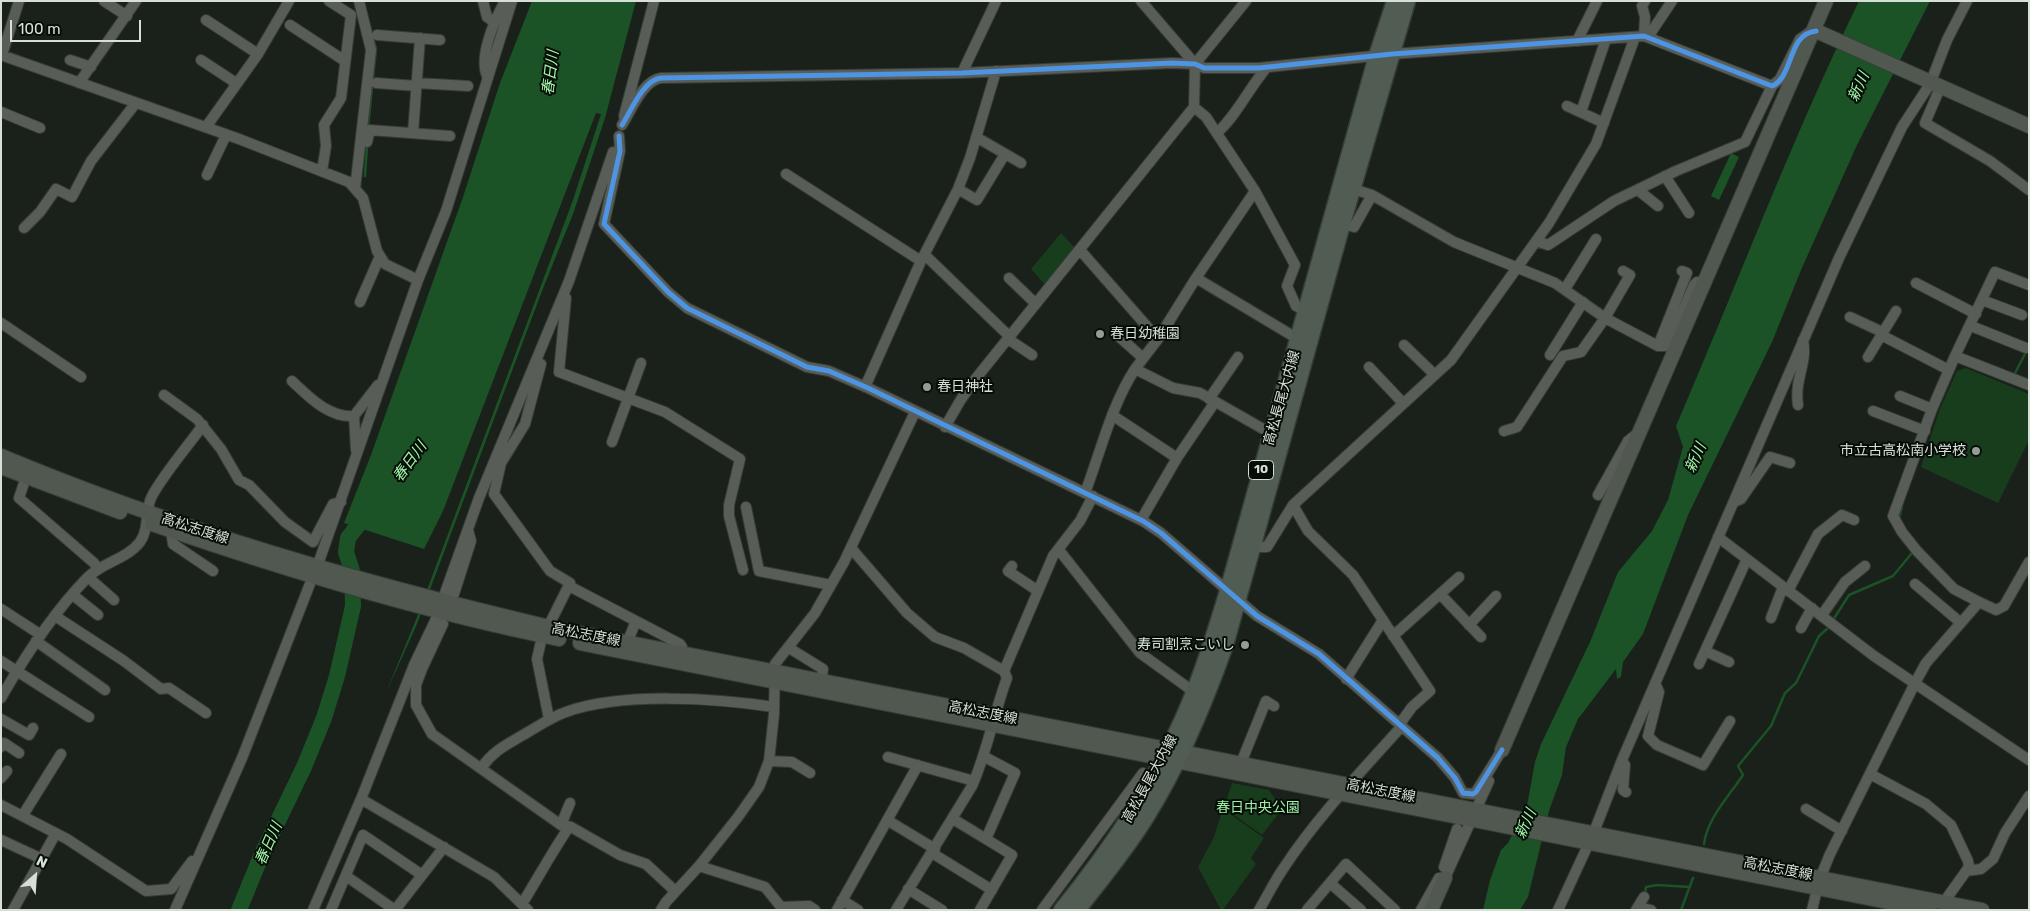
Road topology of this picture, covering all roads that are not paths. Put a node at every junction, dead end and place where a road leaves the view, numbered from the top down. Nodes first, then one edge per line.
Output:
1 (19, 1) edge
2 (104, 1) edge
3 (136, 1) edge
4 (289, 1) edge
5 (329, 1) edge
6 (483, 1) edge
7 (505, 1) edge
8 (512, 1) edge
9 (654, 1) edge
10 (996, 1) edge
11 (1141, 1) edge
12 (1246, 1) edge
13 (1395, 1) edge
14 (1407, 1) edge
15 (1597, 1) edge
16 (1645, 1) edge
17 (1672, 1) edge
18 (1826, 1) edge
19 (1966, 1) edge
20 (359, 2) edge
21 (351, 15) junction
22 (127, 16) junction
23 (206, 20) dead end
24 (493, 21) junction
25 (290, 25) dead end
26 (1815, 30) junction
27 (377, 35) dead end
28 (1643, 36) junction
29 (420, 38) junction
30 (1606, 39) junction
31 (440, 40) dead end
32 (1577, 41) junction
33 (258, 54) junction
34 (2, 55) edge
35 (1384, 55) junction
36 (70, 60) dead end
37 (202, 60) dead end
38 (345, 61) junction
39 (1195, 64) junction
40 (91, 67) junction
41 (1267, 67) junction
42 (996, 72) junction
43 (962, 73) junction
44 (489, 79) junction
45 (376, 82) dead end
46 (79, 83) junction
47 (236, 83) junction
48 (1929, 83) junction
49 (417, 84) junction
50 (468, 86) dead end
51 (1772, 86) junction
52 (135, 104) junction
53 (1567, 106) dead end
54 (1194, 107) junction
55 (1, 112) edge
56 (1582, 112) junction
57 (1604, 123) junction
58 (622, 124) junction
59 (2029, 126) edge
60 (40, 128) dead end
61 (206, 128) junction
62 (1217, 133) junction
63 (414, 134) junction
64 (226, 135) junction
65 (450, 136) dead end
66 (619, 136) junction
67 (976, 137) junction
68 (1005, 154) junction
69 (359, 158) junction
70 (1021, 163) dead end
71 (322, 171) junction
72 (786, 174) dead end
73 (207, 175) dead end
74 (1665, 176) junction
75 (355, 189) junction
76 (958, 189) junction
77 (1352, 189) junction
78 (1638, 190) junction
79 (2029, 190) edge
80 (1255, 192) junction
81 (1372, 195) junction
82 (1658, 206) dead end
83 (1689, 213) dead end
84 (1342, 224) junction
85 (24, 228) dead end
86 (1596, 239) dead end
87 (1536, 241) junction
88 (1080, 250) junction
89 (380, 256) junction
90 (923, 258) junction
91 (1517, 267) junction
92 (1682, 271) dead end
93 (1623, 272) dead end
94 (1009, 278) dead end
95 (1196, 278) junction
96 (418, 280) junction
97 (1703, 282) junction
98 (1916, 283) dead end
99 (2029, 285) edge
100 (566, 287) junction
101 (1565, 289) junction
102 (1982, 300) junction
103 (360, 302) dead end
104 (1583, 302) junction
105 (1036, 304) junction
106 (1306, 310) junction
107 (1896, 311) dead end
108 (1976, 314) junction
109 (2022, 315) dead end
110 (1605, 318) junction
111 (1850, 318) dead end
112 (1, 323) edge
113 (1970, 326) junction
114 (1881, 333) junction
115 (1116, 334) dead end
116 (1009, 338) junction
117 (1158, 339) junction
118 (1298, 339) junction
119 (1802, 340) junction
120 (1404, 345) dead end
121 (1658, 346) junction
122 (2026, 348) dead end
123 (1032, 355) dead end
124 (1550, 355) dead end
125 (1956, 356) junction
126 (1238, 357) dead end
127 (1868, 357) dead end
128 (1142, 358) junction
129 (641, 364) dead end
130 (1369, 367) dead end
131 (1135, 368) junction
132 (1949, 370) junction
133 (1435, 375) junction
134 (81, 377) dead end
135 (384, 378) junction
136 (292, 381) dead end
137 (2029, 385) edge
138 (865, 387) junction
139 (164, 395) dead end
140 (1900, 396) dead end
141 (629, 397) junction
142 (1212, 401) junction
143 (1403, 403) junction
144 (1798, 405) dead end
145 (1932, 409) junction
146 (1873, 411) dead end
147 (915, 412) junction
148 (1112, 415) junction
149 (354, 416) junction
150 (203, 425) junction
151 (946, 426) junction
152 (1504, 431) dead end
153 (1925, 432) junction
154 (1638, 433) junction
155 (1272, 434) junction
156 (612, 442) dead end
157 (1, 456) edge
158 (356, 456) junction
159 (1177, 458) junction
160 (497, 462) junction
161 (1790, 463) dead end
162 (1, 467) edge
163 (24, 483) dead end
164 (1089, 494) junction
165 (1598, 495) dead end
166 (341, 502) junction
167 (1733, 503) junction
168 (1294, 505) junction
169 (746, 507) dead end
170 (147, 518) junction
171 (1141, 520) junction
172 (1854, 520) dead end
173 (171, 531) junction
174 (1718, 537) junction
175 (1252, 546) junction
176 (851, 548) junction
177 (1059, 550) junction
178 (1747, 559) junction
179 (2029, 562) edge
180 (1012, 566) dead end
181 (1865, 566) dead end
182 (98, 569) junction
183 (743, 570) dead end
184 (213, 571) dead end
185 (318, 572) junction
186 (88, 577) junction
187 (1459, 577) dead end
188 (1915, 584) dead end
189 (831, 585) junction
190 (569, 586) junction
191 (1786, 589) junction
192 (1038, 591) junction
193 (1440, 594) junction
194 (73, 595) junction
195 (1232, 596) junction
196 (1496, 596) dead end
197 (114, 600) dead end
198 (1979, 602) junction
199 (441, 607) junction
200 (1812, 608) junction
201 (1, 609) edge
202 (98, 615) dead end
203 (1822, 615) junction
204 (55, 616) junction
205 (1771, 618) dead end
206 (1383, 620) junction
207 (636, 621) junction
208 (1961, 623) junction
209 (1469, 624) junction
210 (1801, 628) dead end
211 (546, 632) junction
212 (1393, 636) junction
213 (1481, 637) dead end
214 (38, 638) junction
215 (627, 643) junction
216 (789, 648) junction
217 (1705, 651) junction
218 (681, 654) junction
219 (1, 661) edge
220 (1729, 662) dead end
221 (1699, 664) dead end
222 (418, 667) junction
223 (17, 671) junction
224 (1004, 671) junction
225 (775, 677) junction
226 (1346, 680) junction
227 (822, 682) junction
228 (1655, 683) junction
229 (1915, 683) junction
230 (105, 690) dead end
231 (1194, 692) junction
232 (1, 698) edge
233 (1274, 706) dead end
234 (774, 707) junction
235 (206, 713) dead end
236 (89, 716) dead end
237 (1, 719) edge
238 (549, 719) junction
239 (992, 720) junction
240 (1730, 721) dead end
241 (1400, 726) junction
242 (33, 728) dead end
243 (1, 746) edge
244 (1502, 750) junction
245 (19, 753) dead end
246 (61, 754) dead end
247 (983, 756) junction
248 (1172, 756) junction
249 (888, 757) dead end
250 (1622, 760) junction
251 (2029, 760) edge
252 (768, 761) junction
253 (1241, 763) junction
254 (918, 765) junction
255 (482, 767) junction
256 (810, 773) dead end
257 (1143, 773) dead end
258 (1870, 774) junction
259 (974, 781) junction
260 (1346, 789) junction
261 (1626, 792) dead end
262 (2029, 796) edge
263 (361, 799) junction
264 (570, 803) dead end
265 (1, 805) edge
266 (1475, 808) junction
267 (1806, 809) dead end
268 (23, 815) junction
269 (953, 819) junction
270 (887, 820) junction
271 (565, 826) junction
272 (1457, 829) dead end
273 (1842, 831) junction
274 (56, 833) junction
275 (1588, 836) junction
276 (986, 838) junction
277 (1, 840) edge
278 (444, 847) junction
279 (202, 848) junction
280 (933, 851) junction
281 (42, 859) junction
282 (699, 866) junction
283 (1966, 871) junction
284 (422, 875) junction
285 (346, 876) junction
286 (1443, 876) junction
287 (1819, 882) junction
288 (1330, 883) junction
289 (1568, 888) junction
290 (908, 889) junction
291 (992, 890) junction
292 (675, 891) junction
293 (1644, 897) dead end
294 (842, 900) junction
295 (1944, 902) junction
296 (523, 908) edge
297 (1637, 908) edge
298 (1910, 908) edge
299 (13, 910) edge
300 (175, 910) edge
301 (313, 910) edge
302 (331, 910) edge
303 (395, 910) edge
304 (661, 910) edge
305 (815, 910) edge
306 (837, 910) edge
307 (858, 910) edge
308 (896, 910) edge
309 (942, 910) edge
310 (980, 910) edge
311 (1042, 910) edge
312 (1062, 910) edge
313 (1077, 910) edge
314 (1259, 910) edge
315 (1307, 910) edge
316 (1361, 910) edge
317 (1395, 910) edge
318 (1421, 910) edge
319 (1431, 910) edge
320 (1558, 910) edge
321 (1566, 910) edge
322 (1651, 910) edge
323 (1812, 910) edge
324 (1929, 910) edge
325 (1982, 910) edge

1 - 34 street
2 - 22 street
3 - 22 street
4 - 33 street
5 - 21 street
6 - 24 street
7 - 24 street
8 - 44 street
9 - 58 street
10 - 43 street
11 - 39 street
12 - 39 street
13 - 35 main road, 高松長尾大内線 / 10
14 - 35 main road, 高松長尾大内線 / 10
15 - 32 street
16 - 28 street
17 - 28 street
18 - 26 main road
19 - 48 street
20 - 21 street
20 - 69 street
21 - 38 street
22 - 40 street
23 - 33 street
24 - 44 street
25 - 38 street
26 - 48 main road
26 - 51 street
26 - 97 main road
27 - 29 street
28 - 30 street
28 - 51 street
28 - 57 street
29 - 31 street
29 - 49 street
30 - 32 street
30 - 56 street
32 - 35 street
33 - 47 street
34 - 46 street
35 - 41 street
35 - 77 main road, 高松長尾大内線 / 10
35 - 106 main road, 高松長尾大内線 / 10
36 - 40 street
37 - 47 street
38 - 71 street
39 - 41 street
39 - 42 street
39 - 54 street
40 - 46 street
41 - 62 street
42 - 43 street
42 - 67 street
43 - 58 street
44 - 96 street
45 - 49 street
46 - 52 street
47 - 61 street
48 - 59 main road
48 - 79 street
48 - 119 street
49 - 50 street
49 - 63 street
51 - 74 street
52 - 61 street
52 - 85 street
53 - 56 street
54 - 62 street
54 - 88 street
55 - 60 street
56 - 57 street
57 - 87 street
58 - 66 street
61 - 64 street
62 - 80 street
63 - 65 street
63 - 69 street
64 - 71 street
64 - 73 street
66 - 100 street
66 - 138 street
67 - 68 street
67 - 76 street
68 - 70 street
68 - 76 street
69 - 75 street
71 - 75 street
72 - 90 street
74 - 78 street
74 - 83 street
75 - 89 street
76 - 90 street
77 - 81 street
77 - 84 main road, 高松長尾大内線 / 10
78 - 82 street
78 - 87 street
80 - 95 street
80 - 106 street
81 - 84 street
81 - 91 street
84 - 175 main road, 高松長尾大内線 / 10
86 - 101 street
87 - 91 street
88 - 105 street
88 - 117 street
89 - 96 street
89 - 103 street
90 - 116 street
90 - 138 street
91 - 101 street
91 - 133 street
92 - 121 street
93 - 110 street
94 - 105 street
95 - 117 street
95 - 118 street
96 - 135 street
97 - 121 street
97 - 154 main road
98 - 108 street
99 - 102 street
100 - 141 street
100 - 160 street
101 - 104 street
102 - 108 street
102 - 109 street
104 - 110 street
104 - 124 street
105 - 116 street
106 - 118 main road, 高松長尾大内線 / 10
107 - 114 street
108 - 113 street
110 - 121 street
110 - 152 street
111 - 114 street
112 - 134 street
113 - 122 street
113 - 125 street
114 - 127 street
114 - 132 street
115 - 128 street
116 - 123 street
116 - 151 street
117 - 128 street
118 - 155 main road, 高松長尾大内線 / 10
119 - 144 street
119 - 167 street
120 - 133 street
125 - 132 street
125 - 137 street
126 - 142 street
128 - 131 street
129 - 141 street
130 - 143 street
131 - 142 street
131 - 148 street
132 - 145 street
133 - 143 street
135 - 149 street
135 - 158 street
136 - 149 street
138 - 147 street
139 - 150 street
140 - 145 street
141 - 156 street
141 - 183 street
142 - 155 street
142 - 159 street
143 - 168 street
145 - 153 street
146 - 153 street
147 - 151 street
147 - 176 street
148 - 159 street
148 - 164 street
149 - 158 street
150 - 166 street
150 - 170 street
151 - 164 street
153 - 198 street
154 - 165 street
154 - 244 main road
155 - 195 main road, 高松長尾大内線 / 10
157 - 170 main road, 高松志度線
158 - 166 street
159 - 171 street
160 - 190 street
160 - 199 street
161 - 167 street
162 - 170 main road, 高松志度線
163 - 182 street
164 - 171 street
164 - 177 street
166 - 185 street
167 - 174 street
168 - 175 street
168 - 206 street
169 - 189 street
170 - 173 main road, 高松志度線
170 - 182 street
170 - 185 main road, 高松志度線
171 - 195 street
172 - 191 street
173 - 184 street
173 - 185 main road, 高松志度線
174 - 178 street
174 - 228 street
175 - 195 main road, 高松長尾大内線 / 10
176 - 189 street
176 - 224 street
177 - 192 street
177 - 231 street
178 - 191 street
178 - 217 street
179 - 198 street
180 - 192 street
181 - 203 street
182 - 186 street
185 - 199 main road, 高松志度線
185 - 279 street
186 - 194 street
186 - 197 street
187 - 193 street
188 - 208 street
189 - 216 street
190 - 207 street
190 - 211 street
191 - 200 street
191 - 205 street
192 - 224 street
193 - 209 street
193 - 212 street
194 - 202 street
194 - 204 street
195 - 226 street
195 - 231 main road, 高松長尾大内線 / 10
195 - 248 main road, 高松長尾大内線 / 10
196 - 209 street
198 - 208 street
199 - 211 main road, 高松志度線
199 - 222 street
200 - 203 street
200 - 210 street
201 - 214 street
203 - 229 street
204 - 214 street
204 - 235 street
206 - 212 street
206 - 226 street
207 - 215 street
207 - 218 street
208 - 229 street
209 - 213 street
211 - 215 main road, 高松志度線
211 - 225 main road, 高松志度線
211 - 238 street
212 - 241 street
214 - 223 street
214 - 230 street
215 - 218 main road, 高松志度線
216 - 225 street
216 - 227 street
217 - 220 street
217 - 221 street
218 - 225 main road, 高松志度線
219 - 223 street
222 - 255 street
222 - 263 street
223 - 232 street
223 - 236 street
224 - 239 street
225 - 227 main road, 高松志度線
225 - 234 street
225 - 239 main road, 高松志度線
226 - 241 street
227 - 239 main road, 高松志度線
228 - 240 street
228 - 250 street
229 - 251 street
229 - 258 street
231 - 248 main road, 高松長尾大内線 / 10
233 - 253 street
234 - 238 street
234 - 252 street
237 - 242 street
238 - 255 street
239 - 247 street
239 - 248 main road, 高松志度線
241 - 260 street
241 - 266 street
243 - 245 street
244 - 266 street
244 - 266 street
246 - 268 street
247 - 259 street
247 - 276 street
248 - 253 main road, 高松志度線
248 - 260 main road, 高松志度線
248 - 312 main road, 高松長尾大内線 / 10
248 - 313 main road, 高松長尾大内線 / 10
249 - 254 street
250 - 261 street
250 - 275 street
252 - 256 street
252 - 282 street
253 - 260 main road, 高松志度線
254 - 259 street
254 - 270 street
255 - 271 street
257 - 311 street
258 - 273 street
258 - 283 street
259 - 269 street
260 - 266 main road, 高松志度線
260 - 314 street
262 - 283 street
263 - 278 street
263 - 301 street
264 - 271 street
265 - 268 street
266 - 275 main road, 高松志度線
266 - 286 street
267 - 273 street
268 - 274 street
269 - 276 street
269 - 280 street
270 - 280 street
270 - 294 street
271 - 292 street
271 - 296 street
272 - 286 street
273 - 287 street
274 - 279 street
274 - 281 street
275 - 287 main road, 高松志度線
275 - 289 street
276 - 291 street
277 - 281 street
278 - 284 street
278 - 296 street
279 - 300 street
280 - 290 street
280 - 291 street
281 - 299 street
282 - 292 street
282 - 305 street
283 - 295 street
284 - 285 street
284 - 303 street
285 - 302 street
285 - 303 street
286 - 318 street
286 - 319 main road
287 - 295 main road, 高松志度線
287 - 298 main road, 高松志度線
287 - 323 street
288 - 315 street
288 - 316 street
288 - 317 street
289 - 320 street
289 - 321 street
290 - 308 street
290 - 309 street
291 - 310 street
292 - 304 street
293 - 297 street
294 - 306 street
294 - 307 street
295 - 325 main road, 高松志度線
297 - 322 street
298 - 324 main road, 高松志度線

